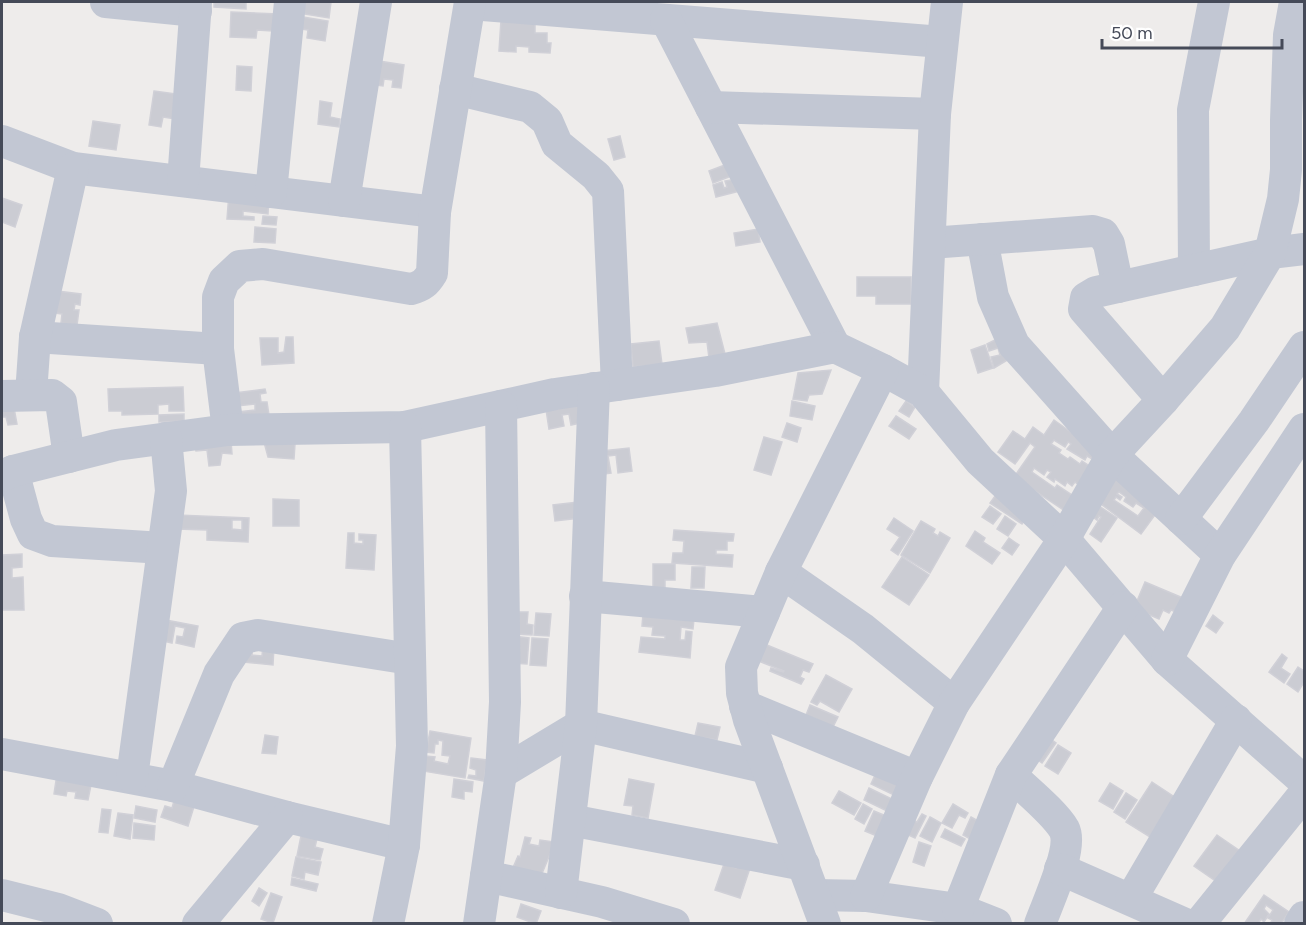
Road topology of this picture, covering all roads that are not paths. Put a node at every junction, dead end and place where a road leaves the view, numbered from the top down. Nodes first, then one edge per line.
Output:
1 (106, 2) edge
2 (290, 2) edge
3 (376, 2) edge
4 (946, 2) edge
5 (1214, 2) edge
6 (1295, 2) edge
7 (470, 3) edge
8 (196, 6) edge
9 (651, 14) edge
10 (942, 42) junction
11 (455, 89) junction
12 (711, 107) junction
13 (935, 114) junction
14 (2, 141) edge
15 (73, 168) junction
16 (183, 181) junction
17 (271, 192) junction
18 (344, 201) junction
19 (435, 212) junction
20 (982, 239) junction
21 (930, 243) junction
22 (1305, 249) edge
23 (1270, 253) junction
24 (1194, 270) junction
25 (1118, 287) junction
26 (35, 337) junction
27 (835, 347) junction
28 (1305, 347) edge
29 (218, 350) junction
30 (883, 370) junction
31 (605, 387) junction
32 (923, 392) junction
33 (16, 395) edge
34 (1163, 400) junction
35 (501, 406) junction
36 (405, 427) junction
37 (1305, 429) edge
38 (228, 430) junction
39 (166, 438) junction
40 (1112, 455) junction
41 (69, 457) junction
42 (7, 473) edge
43 (1182, 519) junction
44 (1064, 538) junction
45 (163, 548) junction
46 (1220, 555) junction
47 (782, 572) junction
48 (585, 596) junction
49 (1123, 607) junction
50 (764, 612) junction
51 (410, 659) junction
52 (1167, 660) junction
53 (954, 703) junction
54 (745, 706) junction
55 (1236, 720) junction
56 (581, 725) junction
57 (2, 754) edge
58 (767, 768) junction
59 (501, 773) junction
60 (1011, 775) junction
61 (132, 777) junction
62 (917, 777) junction
63 (1305, 781) edge
64 (173, 786) junction
65 (1305, 794) edge
66 (287, 817) junction
67 (570, 820) junction
68 (404, 846) junction
69 (804, 865) junction
70 (1060, 869) junction
71 (486, 876) junction
72 (561, 893) junction
73 (2, 895) edge
74 (866, 896) junction
75 (1131, 899) junction
76 (820, 909) edge
77 (958, 909) junction
78 (598, 913) edge
79 (1305, 917) edge
80 (97, 924) edge
81 (198, 924) edge
82 (388, 924) edge
83 (479, 924) edge
84 (674, 924) edge
85 (996, 924) edge
86 (1040, 924) edge
87 (1185, 924) edge
88 (1199, 924) edge
89 (1299, 924) edge

1 - 8 street
2 - 17 street
3 - 18 street
4 - 10 street
5 - 24 street
6 - 23 street
7 - 9 street
7 - 11 street
8 - 16 street
9 - 10 street
9 - 12 street
10 - 13 street
11 - 19 street
11 - 31 street
12 - 13 street
12 - 27 street
13 - 21 street
14 - 15 street
15 - 16 street
15 - 26 street
16 - 17 street
17 - 18 street
18 - 19 street
19 - 29 street
20 - 21 street
20 - 25 street
20 - 40 street
21 - 32 street
22 - 23 street
23 - 24 street
23 - 34 street
24 - 25 street
25 - 34 street
26 - 29 street
26 - 33 street
27 - 30 street
27 - 31 street
28 - 43 street
29 - 38 street
30 - 32 street
30 - 47 street
31 - 35 street
31 - 48 street
32 - 44 street
33 - 41 street
34 - 40 street
35 - 36 street
35 - 59 street
36 - 38 street
36 - 51 street
37 - 46 street
38 - 39 street
39 - 41 street
39 - 45 street
40 - 43 street
40 - 44 street
41 - 42 street
42 - 45 street
43 - 46 street
44 - 49 street
44 - 53 street
45 - 61 street
46 - 52 street
47 - 50 street
47 - 53 street
48 - 50 street
48 - 56 street
49 - 52 street
49 - 60 street
50 - 54 street
51 - 64 street
51 - 68 street
52 - 55 street
53 - 62 street
54 - 58 street
54 - 62 street
55 - 63 street
55 - 75 street
56 - 58 street
56 - 59 street
56 - 67 street
57 - 61 street
58 - 69 street
59 - 71 street
60 - 70 street
60 - 77 street
61 - 64 street
62 - 74 street
64 - 66 street
65 - 88 street
66 - 68 street
66 - 81 street
67 - 69 street
67 - 72 street
68 - 82 street
69 - 76 street
70 - 75 street
70 - 86 street
71 - 72 street
71 - 83 street
72 - 78 street
73 - 80 street
74 - 76 street
74 - 77 street
75 - 87 street
77 - 85 street
78 - 84 street
79 - 89 street

